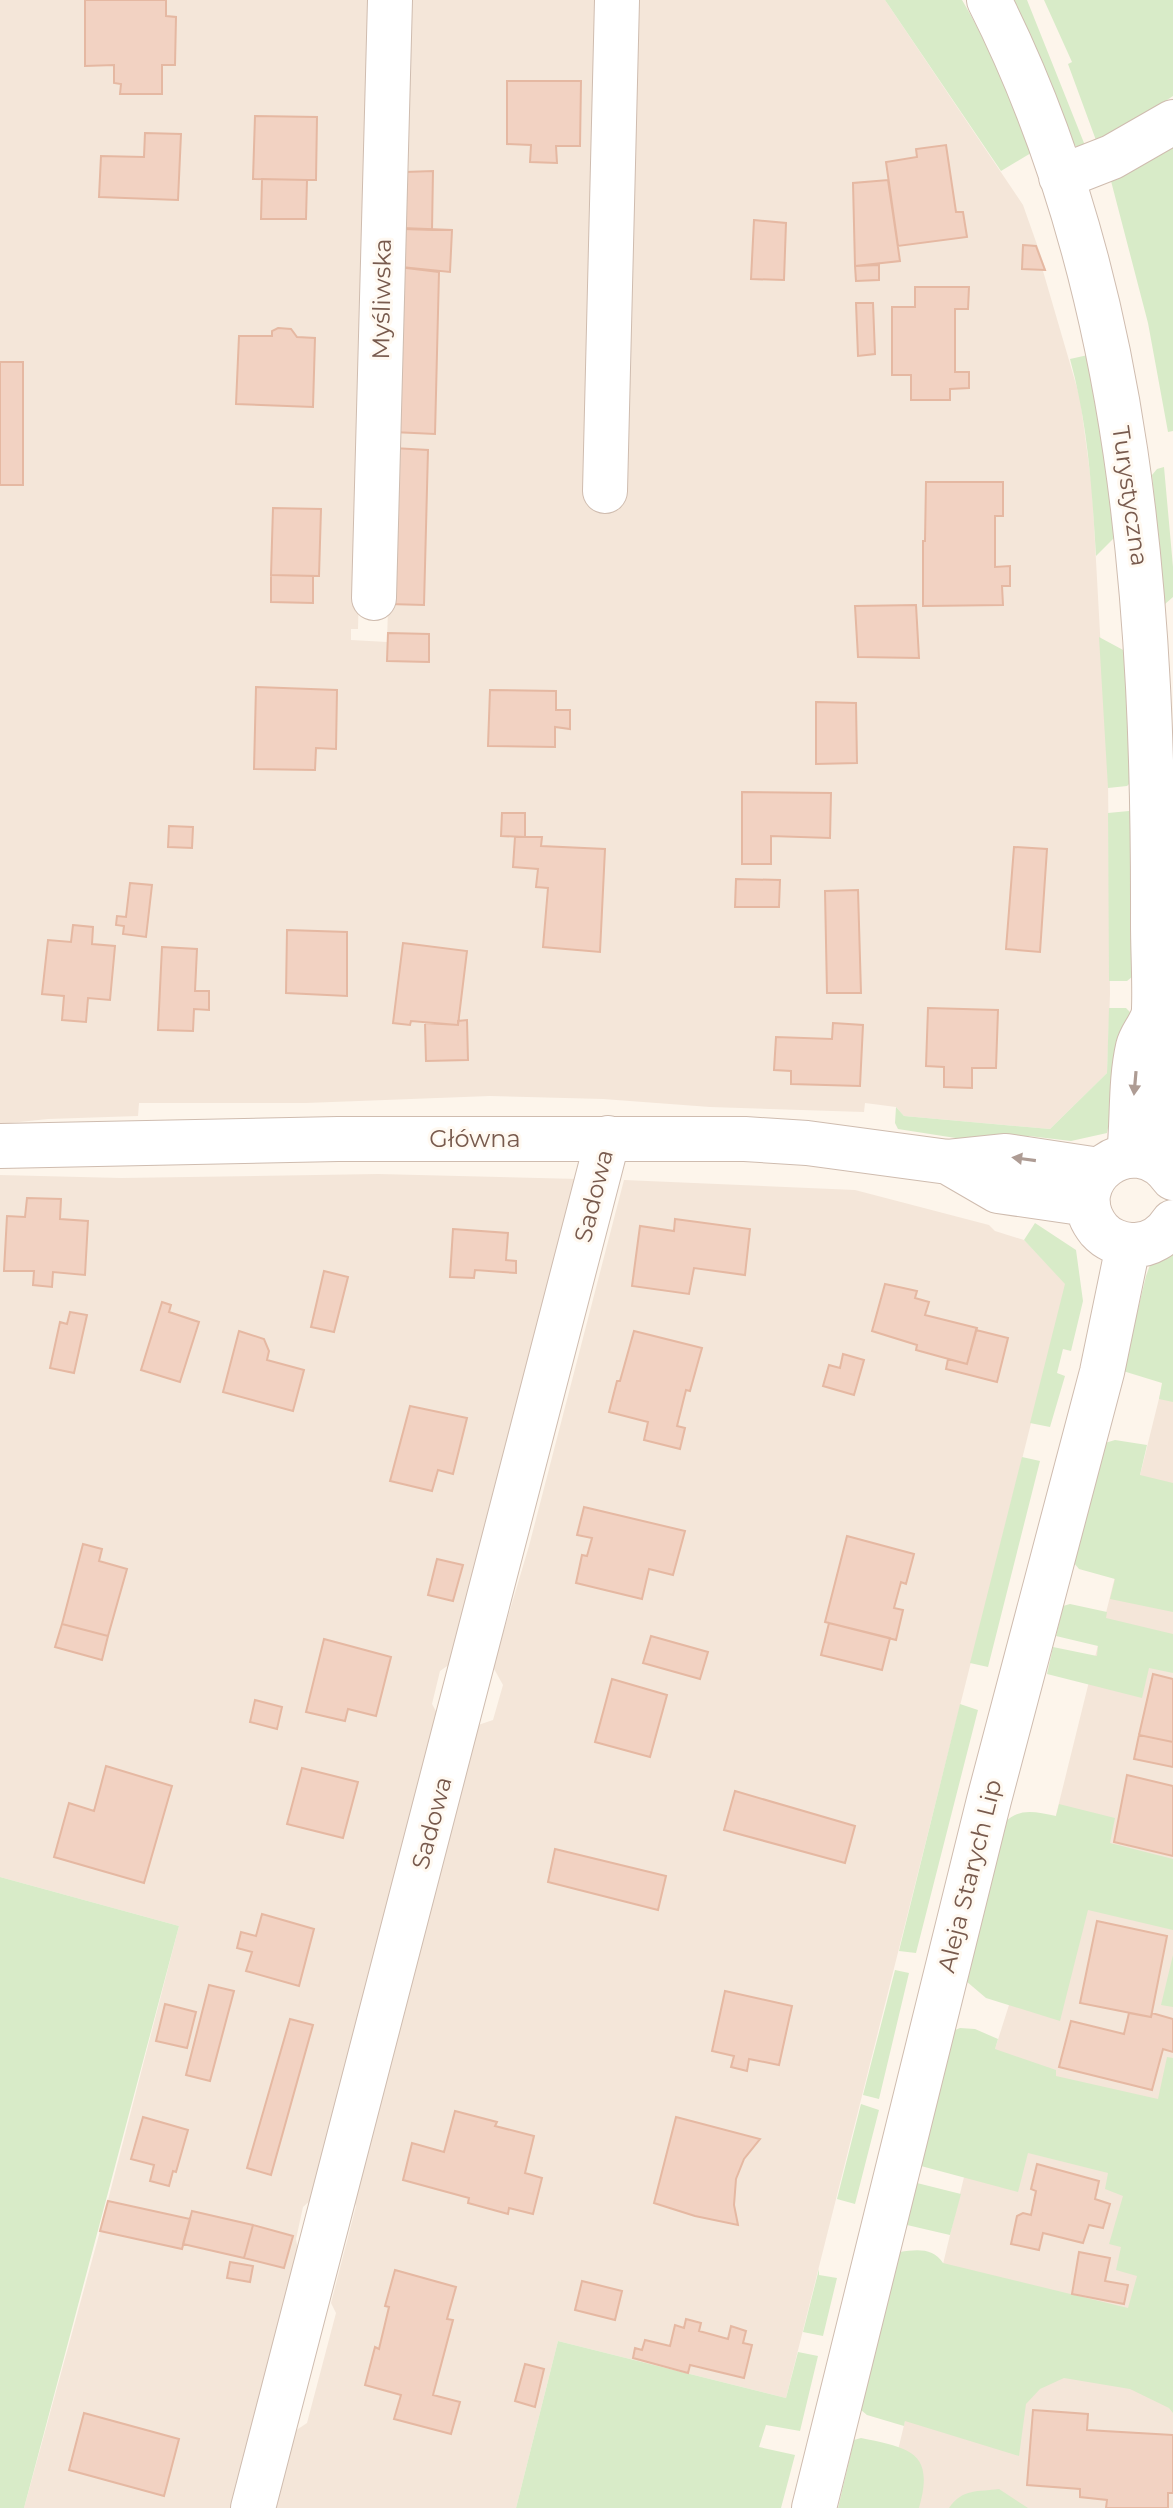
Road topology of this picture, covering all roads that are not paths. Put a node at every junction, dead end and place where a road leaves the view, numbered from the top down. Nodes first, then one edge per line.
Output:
1 (390, 0) edge
2 (617, 0) edge
3 (989, 0) edge
4 (1173, 122) edge
5 (1061, 177) junction
6 (605, 491) dead end
7 (374, 598) dead end
8 (1166, 1034) edge
9 (608, 1138) junction
10 (0, 1146) edge
11 (1171, 1175) edge
12 (1105, 1177) junction
13 (1173, 1222) edge
14 (1128, 1246) junction
15 (253, 2508) edge
16 (814, 2508) edge

1 - 7 street, Myśliwska
2 - 6 street
3 - 5 street, Turystyczna
4 - 5 street
5 - 8 street, Turystyczna
8 - 11 street, Turystyczna
8 -> 12 street, Turystyczna
9 - 10 street, Główna
9 - 12 street, Główna
9 - 15 street, Sadowa
11 - 12 street, Główna
12 - 14 street
13 - 14 street
14 - 16 street, Aleja Starych Lip

